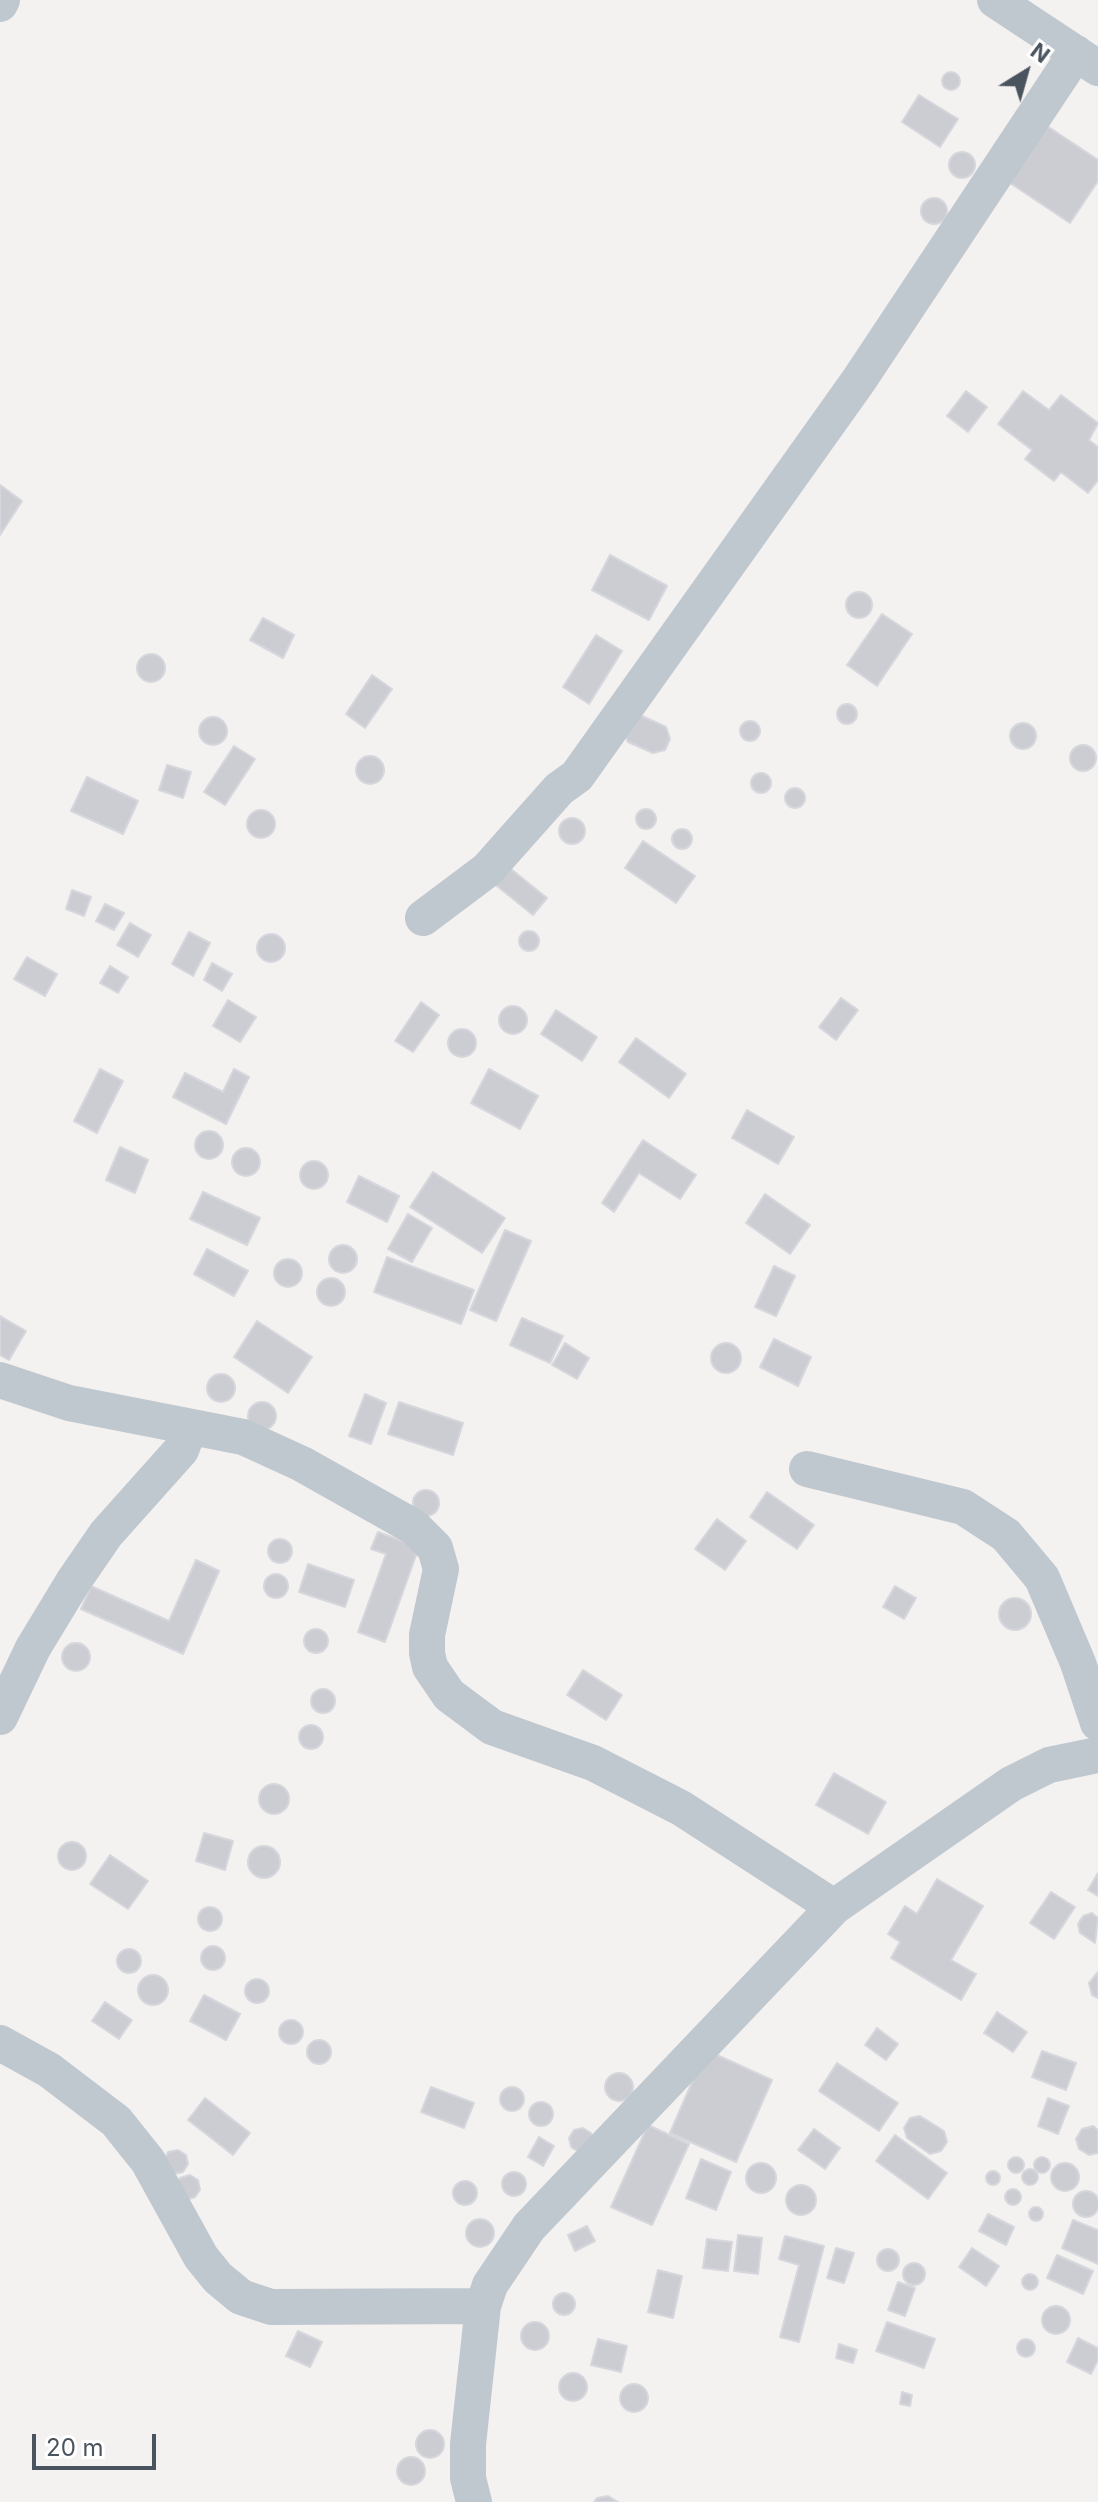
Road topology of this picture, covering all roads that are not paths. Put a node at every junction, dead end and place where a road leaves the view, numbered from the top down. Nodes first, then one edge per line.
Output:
1 (995, 0) edge
2 (1087, 61) edge
3 (423, 918) dead end
4 (0, 1380) edge
5 (189, 1429) junction
6 (807, 1469) dead end
7 (0, 1717) edge
8 (1098, 1723) edge
9 (1098, 1755) edge
10 (834, 1907) junction
11 (0, 2043) edge
12 (483, 2306) junction
13 (474, 2502) edge

1 - 2 street
2 - 3 street
4 - 5 street
5 - 7 street
5 - 10 street
6 - 8 street
9 - 10 street
10 - 12 street
11 - 12 street
12 - 13 street

